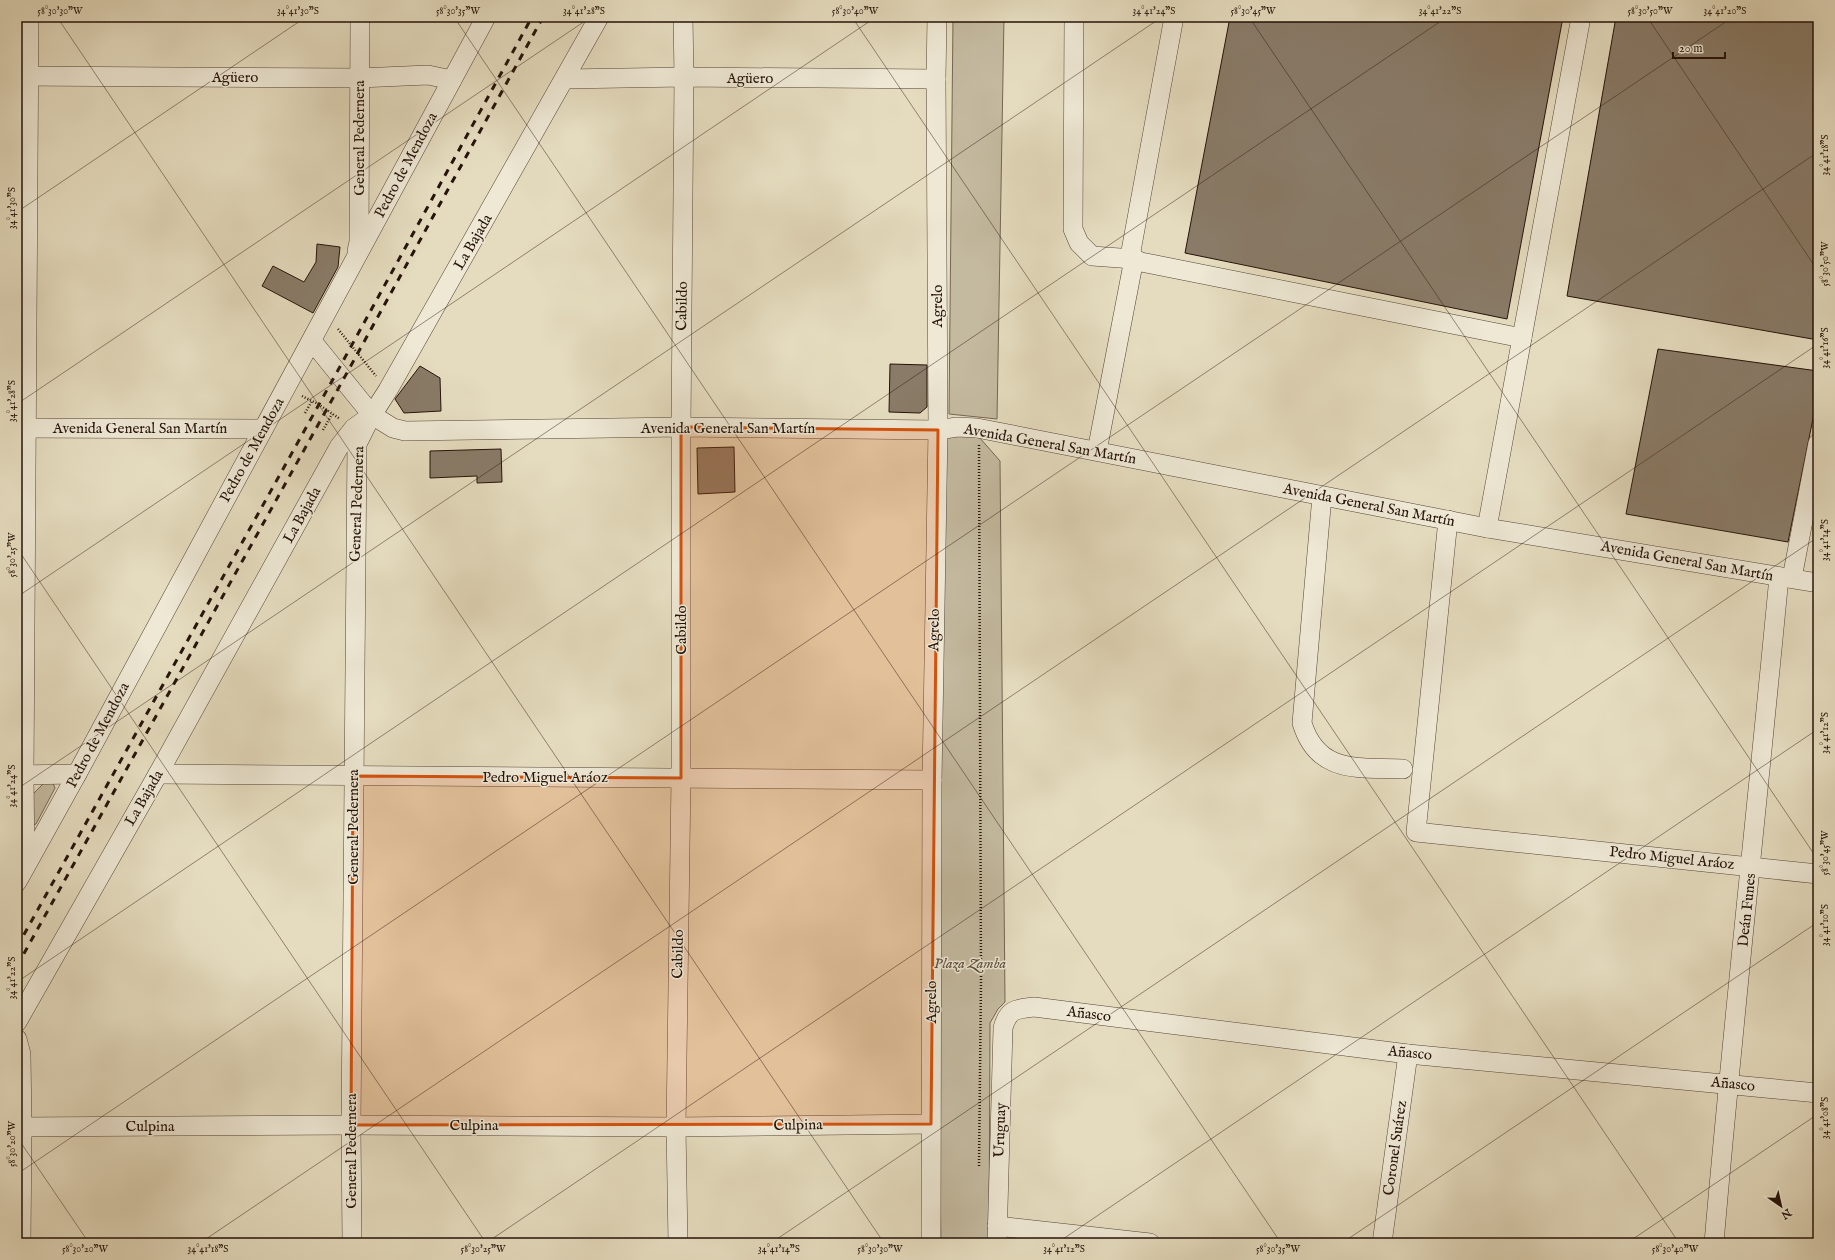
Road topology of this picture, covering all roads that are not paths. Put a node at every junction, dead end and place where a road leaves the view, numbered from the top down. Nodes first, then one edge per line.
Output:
1 (29, 17) edge
2 (360, 17) edge
3 (486, 17) edge
4 (599, 17) edge
5 (683, 17) edge
6 (937, 17) edge
7 (1074, 17) edge
8 (1174, 17) edge
9 (1581, 17) edge
10 (23, 76) edge
11 (684, 77) junction
12 (359, 78) junction
13 (565, 78) junction
14 (936, 79) junction
15 (452, 80) junction
16 (356, 258) junction
17 (1134, 260) junction
18 (1522, 338) junction
19 (312, 341) junction
20 (372, 415) junction
21 (680, 426) junction
22 (22, 428) edge
23 (263, 429) junction
24 (938, 430) junction
25 (1818, 443) edge
26 (1097, 452) junction
27 (1322, 496) junction
28 (1448, 520) junction
29 (1487, 528) junction
30 (1786, 578) junction
31 (1818, 583) edge
32 (1403, 769) dead end
33 (77, 774) junction
34 (158, 774) junction
35 (21, 775) edge
36 (353, 776) junction
37 (681, 778) junction
38 (932, 780) junction
39 (1751, 866) junction
40 (1818, 874) edge
41 (21, 875) edge
42 (1006, 1016) joint
43 (17, 1022) edge
44 (17, 1039) edge
45 (1408, 1054) junction
46 (1728, 1084) junction
47 (1818, 1093) edge
48 (931, 1124) junction
49 (351, 1125) junction
50 (20, 1127) edge
51 (676, 1127) junction
52 (997, 1234) edge
53 (21, 1243) edge
54 (352, 1243) edge
55 (678, 1243) edge
56 (932, 1243) edge
57 (1150, 1243) edge
58 (1382, 1243) edge
59 (1714, 1243) edge

1 - 10 street
2 - 12 street, General Pedernera
3 - 15 street, Pedro de Mendoza
4 - 13 street, La Bajada
5 - 11 street, Cabildo
6 - 14 street, Agrelo
7 - 17 street
8 - 17 street
9 - 18 street
10 - 12 street, Agüero
10 - 22 street
11 - 13 street, Agüero
11 - 14 street, Agüero
11 - 21 street, Cabildo
12 - 15 street, Agüero
12 - 16 street, General Pedernera
13 - 20 street, La Bajada
14 - 24 street, Agrelo
15 - 16 street, Pedro de Mendoza
16 - 19 street, Pedro de Mendoza
17 - 18 street
17 - 26 street
18 - 29 street
19 - 20 street, Avenida General San Martín
19 - 23 street, Pedro de Mendoza
20 - 21 street, Avenida General San Martín
20 - 34 street, La Bajada
20 - 36 street, General Pedernera
21 - 24 street, Avenida General San Martín
21 - 37 street, Cabildo
22 - 23 street, Avenida General San Martín
22 - 35 street
23 - 33 street, Pedro de Mendoza
24 - 26 street, Avenida General San Martín
24 - 38 street, Agrelo
25 - 30 street, Deán Funes
26 - 27 street, Avenida General San Martín
27 - 28 street, Avenida General San Martín
27 - 32 street
28 - 29 street, Avenida General San Martín
28 - 39 street, Pedro Miguel Aráoz
29 - 30 street, Avenida General San Martín
30 - 31 street, Avenida General San Martín
30 - 39 street, Deán Funes
33 - 35 street
33 - 41 street, Pedro de Mendoza
34 - 36 street, Pedro Miguel Aráoz
34 - 43 street, La Bajada
35 - 41 street
36 - 37 street, Pedro Miguel Aráoz
36 - 49 street, General Pedernera
37 - 38 street, Pedro Miguel Aráoz
37 - 51 street, Cabildo
38 - 48 street, Agrelo
39 - 40 street, Pedro Miguel Aráoz
39 - 46 street, Deán Funes
42 - 45 street, Añasco
42 - 52 street, Uruguay
44 - 50 street
45 - 46 street, Añasco
45 - 58 street, Coronel Suárez
46 - 47 street, Añasco
46 - 59 street, Deán Funes
48 - 51 street, Culpina
48 - 56 street, Agrelo
49 - 50 street, Culpina
49 - 51 street, Culpina
49 - 54 street, General Pedernera
50 - 53 street
51 - 55 street, Cabildo
52 - 57 street

